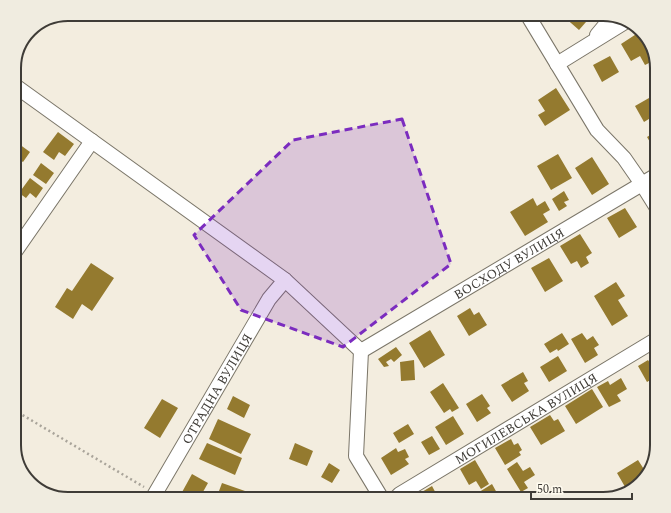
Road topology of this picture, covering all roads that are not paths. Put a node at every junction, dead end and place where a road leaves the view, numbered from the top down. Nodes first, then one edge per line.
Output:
1 (531, 21) edge
2 (609, 21) edge
3 (621, 24) edge
4 (589, 44) junction
5 (557, 64) junction
6 (21, 91) edge
7 (92, 141) junction
8 (650, 179) edge
9 (642, 184) junction
10 (650, 197) edge
11 (21, 243) edge
12 (285, 280) junction
13 (650, 343) edge
14 (361, 351) junction
15 (155, 492) edge
16 (378, 492) edge
17 (403, 492) edge

1 - 5 street
2 - 4 street
3 - 4 street
4 - 5 street
5 - 9 street
6 - 7 street
7 - 11 street
7 - 12 street
8 - 9 street, ВОСХОДУ ВУЛИЦЯ
9 - 10 street
9 - 14 street, ВОСХОДУ ВУЛИЦЯ
12 - 14 street
12 - 15 street, ОТРАДНА ВУЛИЦЯ
13 - 17 street, МОГИЛЕВСЬКА ВУЛИЦЯ
14 - 16 street

